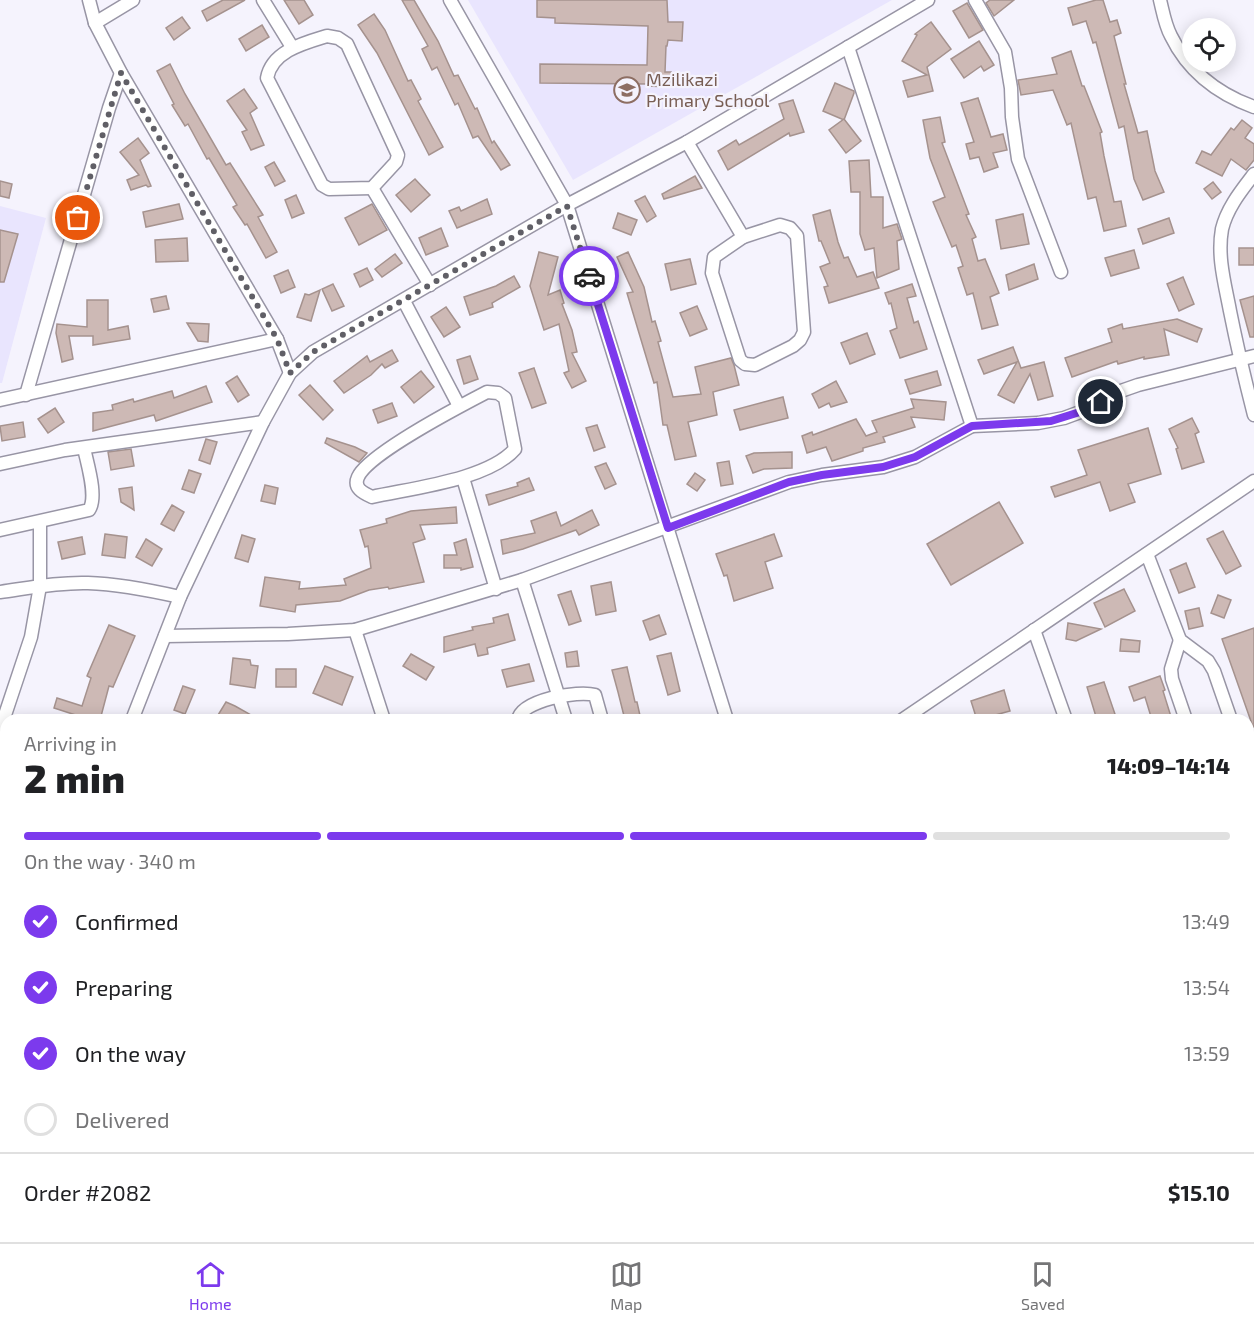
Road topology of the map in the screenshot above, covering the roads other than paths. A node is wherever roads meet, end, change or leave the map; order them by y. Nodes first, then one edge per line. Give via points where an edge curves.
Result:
1 (89, 0) edge
2 (133, 0) edge
3 (263, 0) edge
4 (450, 0) edge
5 (928, 0) edge
6 (975, 0) edge
7 (1160, 0) edge
8 (95, 23) junction
9 (292, 47) junction
10 (848, 47) junction
11 (121, 73) junction
12 (1254, 107) edge
13 (687, 142) junction
14 (1254, 174) edge
15 (372, 188) junction
16 (567, 206) junction
17 (744, 237) junction
18 (1061, 272) dead end
19 (430, 285) junction
20 (404, 301) junction
21 (277, 339) junction
22 (1254, 356) edge
23 (1240, 360) junction
24 (290, 373) junction
25 (26, 395) junction
26 (0, 400) edge
27 (459, 406) junction
28 (1254, 415) edge
29 (263, 422) junction
30 (972, 426) junction
31 (84, 447) junction
32 (0, 464) edge
33 (463, 478) junction
34 (1254, 480) edge
35 (40, 522) junction
36 (668, 528) junction
37 (0, 530) edge
38 (1147, 554) junction
39 (522, 580) junction
40 (40, 586) junction
41 (496, 588) junction
42 (0, 592) edge
43 (180, 597) junction
44 (355, 630) junction
45 (1034, 630) junction
46 (165, 636) junction
47 (1180, 640) junction
48 (558, 696) junction
49 (5, 714) edge
50 (134, 714) edge
51 (382, 714) edge
52 (519, 714) edge
53 (564, 714) edge
54 (600, 714) edge
55 (725, 714) edge
56 (911, 714) edge
57 (1064, 714) edge
58 (1184, 714) edge
59 (1229, 714) edge

1 - 8 street
2 - 8 street
3 - 9 street
4 - 16 street
5 - 10 street
6 - 18 street via 1005,52 1018,159
7 - 12 street via 1170,34 1190,66 1230,98
8 - 11 street
9 - 15 street via 269,67 267,78 322,185 329,189
9 - 15 street via 327,36 347,45 398,155
10 - 13 street
10 - 30 street
11 - 21 street
11 - 25 street
13 - 16 street
13 - 17 street
14 - 23 street via 1230,208 1220,246
15 - 19 street
16 - 19 street
16 - 36 street
17 - 17 street via 714,257 712,273 740,360 755,365 793,346 804,332 797,236 780,225
19 - 20 street
20 - 24 street via 313,352
20 - 27 street
21 - 24 street
21 - 25 street
22 - 23 street
23 - 28 street
23 - 30 street via 1138,385 1058,420
24 - 29 street
25 - 26 street
27 - 33 street via 488,392 505,398 515,449 508,457
27 - 33 street via 371,460 357,478 357,485 362,493 372,497
29 - 31 street
29 - 43 street
30 - 36 street via 915,457 883,467 789,482
31 - 32 street
31 - 35 street via 92,506 83,512
33 - 41 street
34 - 38 street
35 - 37 street
35 - 40 street
36 - 39 street
36 - 55 street
38 - 45 street
38 - 47 street
39 - 41 street
39 - 48 street
40 - 42 street
40 - 43 street via 87,583
40 - 49 street via 31,637
41 - 44 street
43 - 46 street
44 - 46 street
44 - 51 street
45 - 56 street
45 - 57 street
46 - 50 street
47 - 58 street via 1171,669
47 - 59 street via 1208,661
48 - 52 street
48 - 53 street
48 - 54 street via 595,695

